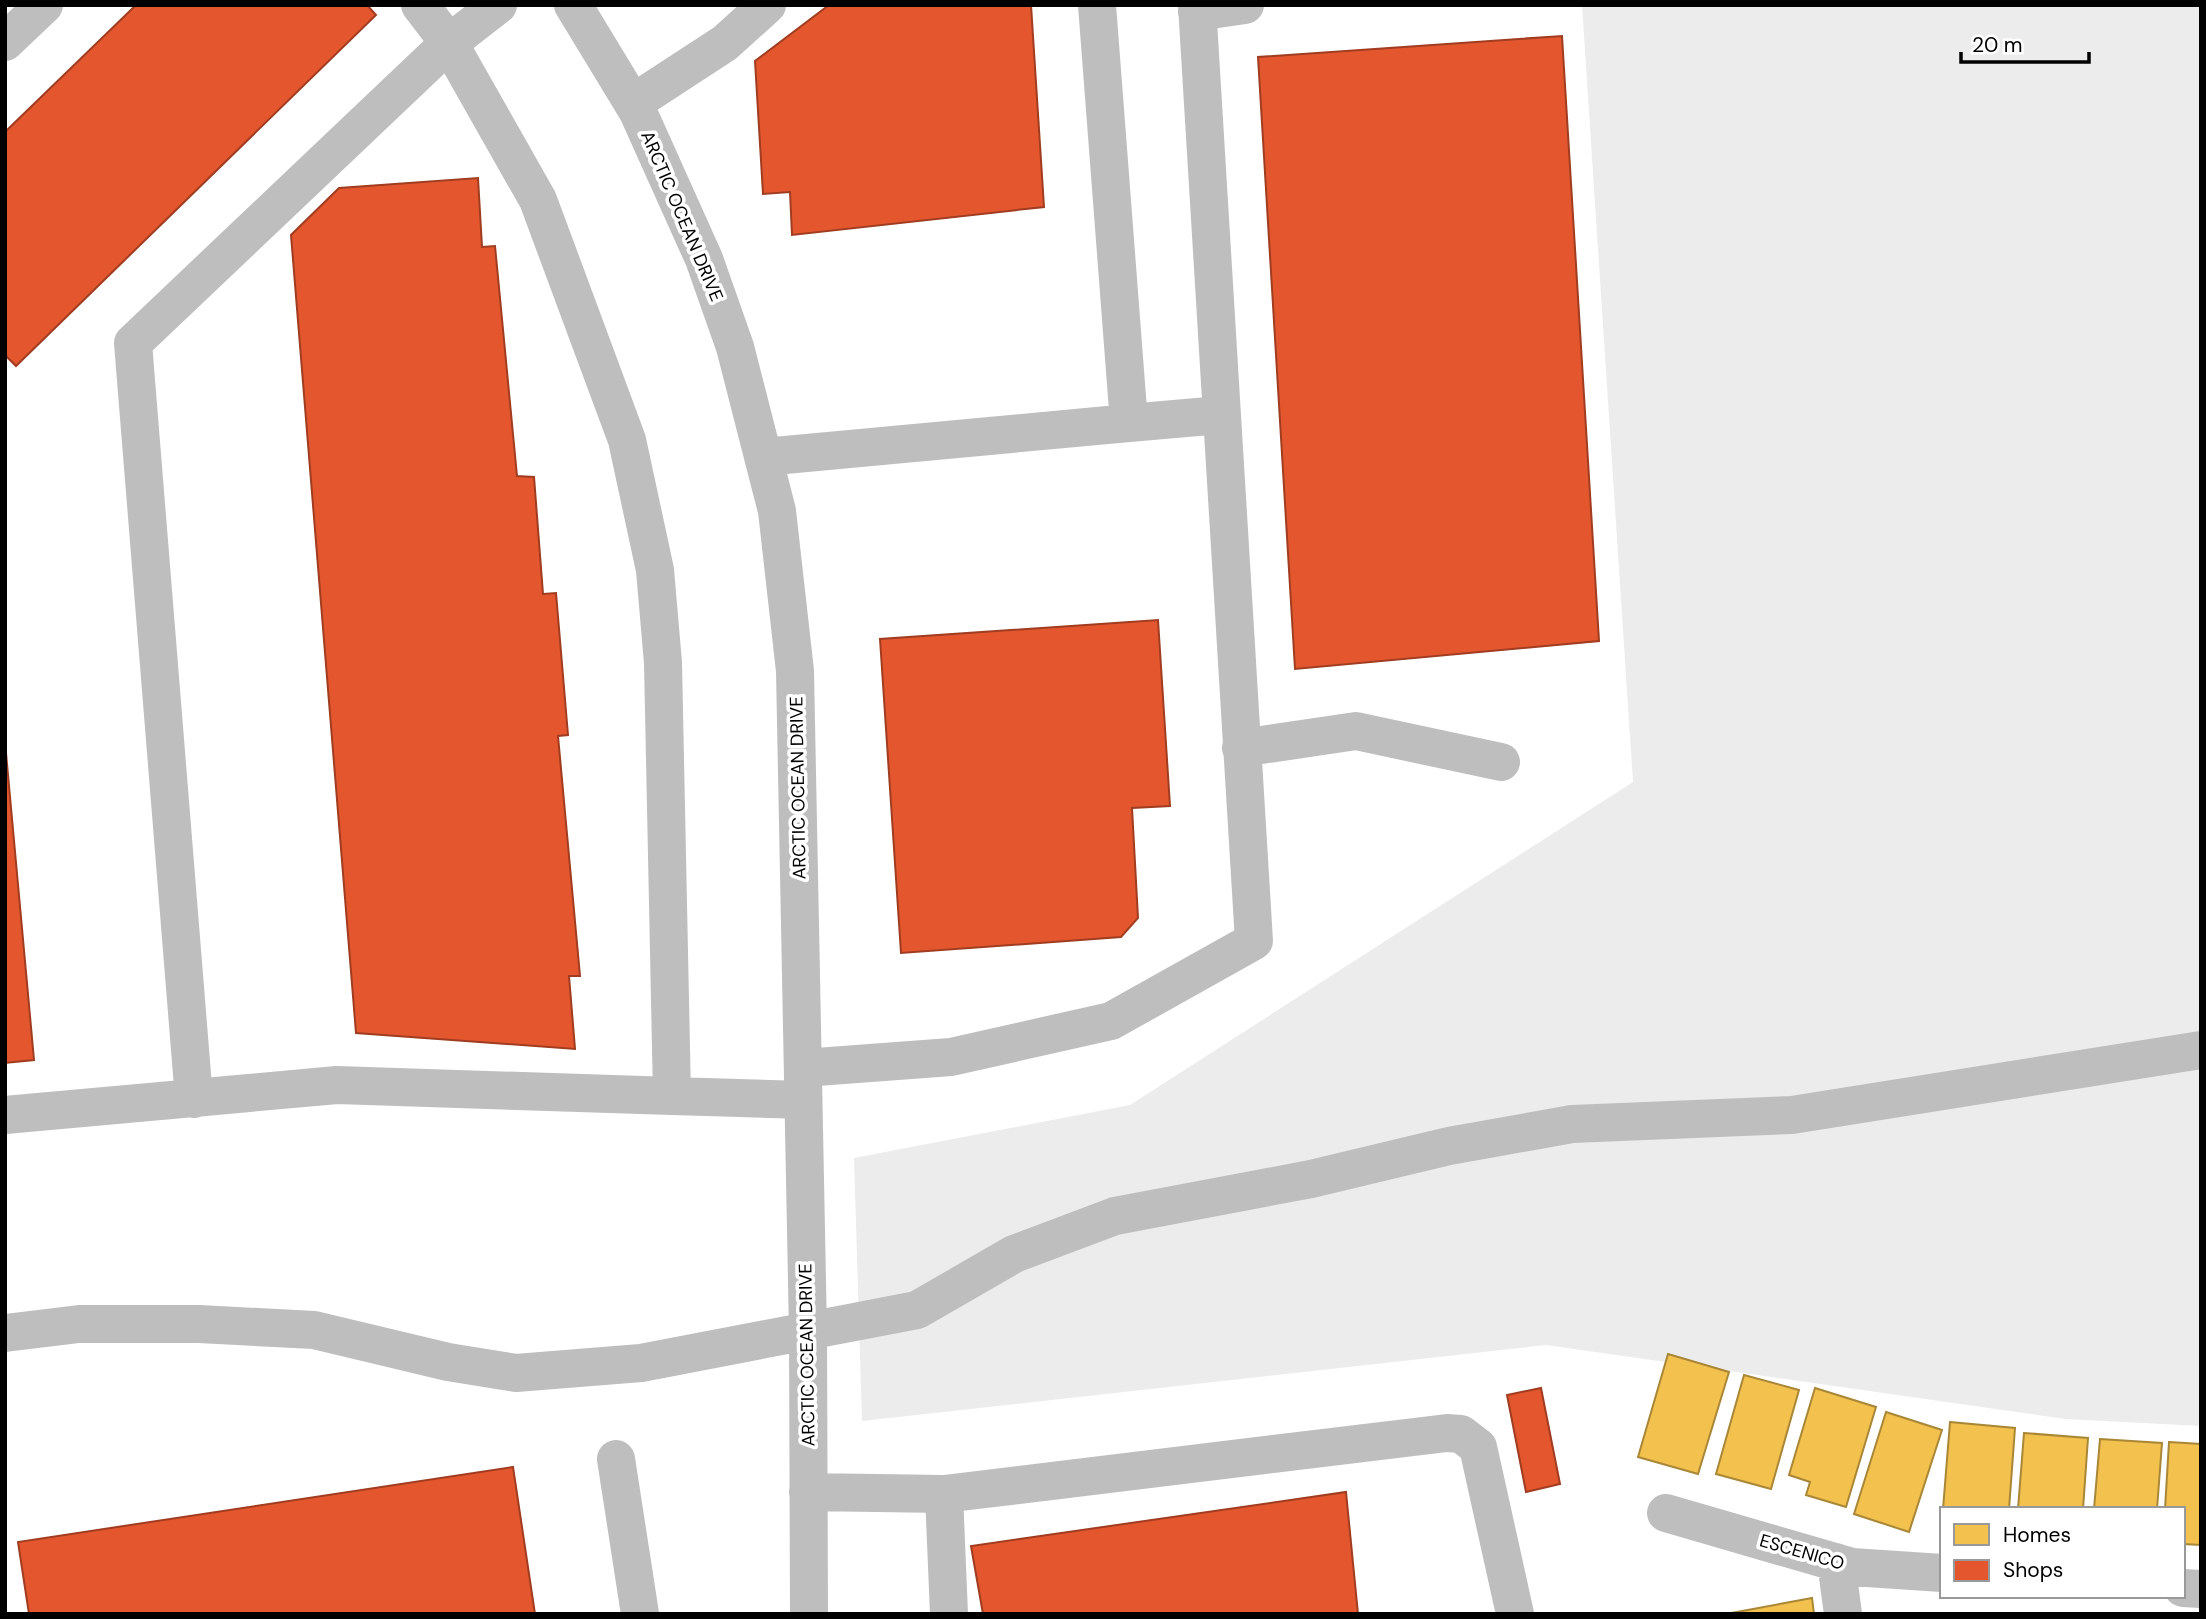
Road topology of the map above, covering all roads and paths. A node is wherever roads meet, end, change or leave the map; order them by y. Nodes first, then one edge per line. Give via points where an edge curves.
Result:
1 (44, 5) edge
2 (420, 5) edge
3 (498, 5) edge
4 (573, 5) edge
5 (766, 5) edge
6 (1097, 5) edge
7 (1245, 5) edge
8 (1197, 8) edge
9 (5, 42) edge
10 (449, 43) junction
11 (632, 103) junction
12 (1220, 415) junction
13 (1129, 423) junction
14 (763, 457) junction
15 (1241, 748) junction
16 (1501, 762) dead end
17 (2201, 1050) edge
18 (803, 1084) junction
19 (672, 1096) junction
20 (194, 1099) junction
21 (5, 1115) edge
22 (807, 1332) junction
23 (5, 1333) edge
24 (615, 1459) dead end
25 (808, 1492) junction
26 (944, 1494) junction
27 (1666, 1513) dead end
28 (1836, 1562) junction
29 (1940, 1573) edge
30 (640, 1614) edge
31 (809, 1614) edge
32 (949, 1614) edge
33 (1515, 1614) edge
34 (1843, 1614) edge

1 - 9 street
2 - 10 street
3 - 10 street
4 - 11 street, ARCTIC OCEAN DRIVE
5 - 11 street via 725,43
6 - 13 street
7 - 8 street
8 - 12 street
10 - 19 street via 538,200 627,440 655,570 663,663
10 - 20 street via 133,343
11 - 14 street, ARCTIC OCEAN DRIVE via 704,259 735,347
12 - 13 street
12 - 15 street
13 - 14 street
14 - 18 street, ARCTIC OCEAN DRIVE via 777,511 796,671
15 - 16 street via 1356,731
15 - 18 street via 1254,941 1111,1021
17 - 22 street via 1792,1115 1572,1124 1449,1146 1311,1179 1115,1216 1014,1254 917,1310
18 - 19 street
18 - 22 street, ARCTIC OCEAN DRIVE
19 - 20 street via 337,1085
20 - 21 street
22 - 23 street via 640,1363 516,1373 314,1330 79,1324
22 - 25 street, ARCTIC OCEAN DRIVE
24 - 30 street
25 - 26 street
25 - 31 street, ARCTIC OCEAN DRIVE
26 - 32 street
26 - 33 street via 1461,1434 1478,1447
27 - 28 street, ESCENICO
28 - 29 street, ESCENICO
28 - 34 street

